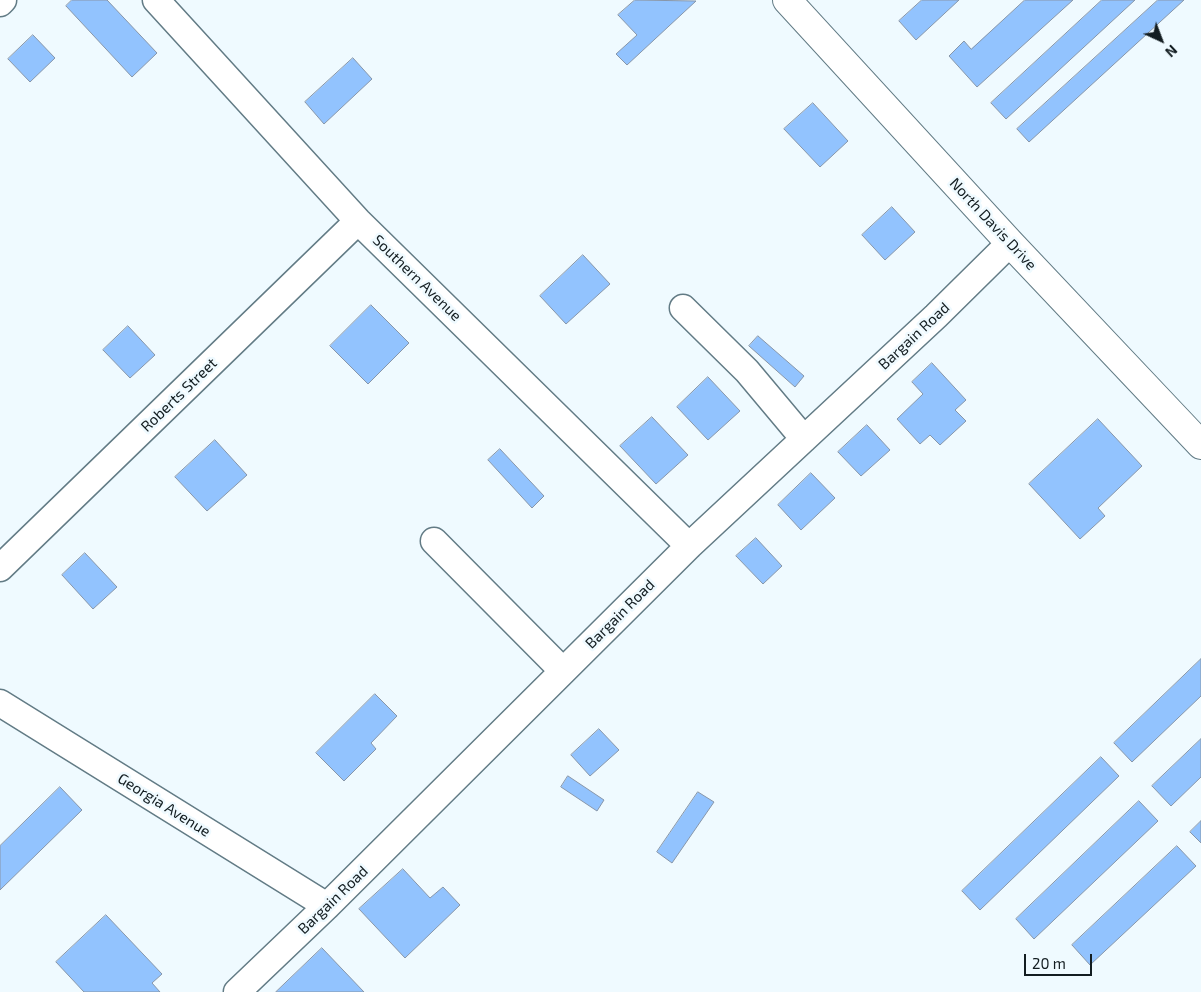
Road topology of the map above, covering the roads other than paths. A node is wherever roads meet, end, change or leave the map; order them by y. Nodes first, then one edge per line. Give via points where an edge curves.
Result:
1 (156, 0) edge
2 (787, 0) edge
3 (358, 221) junction
4 (1010, 243) junction
5 (683, 308) dead end
6 (804, 439) junction
7 (1201, 445) edge
8 (434, 541) dead end
9 (689, 546) junction
10 (0, 568) edge
11 (564, 671) junction
12 (0, 703) edge
13 (327, 906) junction
14 (237, 992) edge

1 - 3 street, Southern Avenue
2 - 4 main road, North Davis Drive
3 - 9 street, Southern Avenue
3 - 10 street, Roberts Street
4 - 6 street, Bargain Road
4 - 7 main road, North Davis Drive
5 - 6 street via 747,371
6 - 9 street, Bargain Road
8 - 11 street
9 - 11 street, Bargain Road
11 - 13 street, Bargain Road
12 - 13 street, Georgia Avenue
13 - 14 street, Bargain Road

